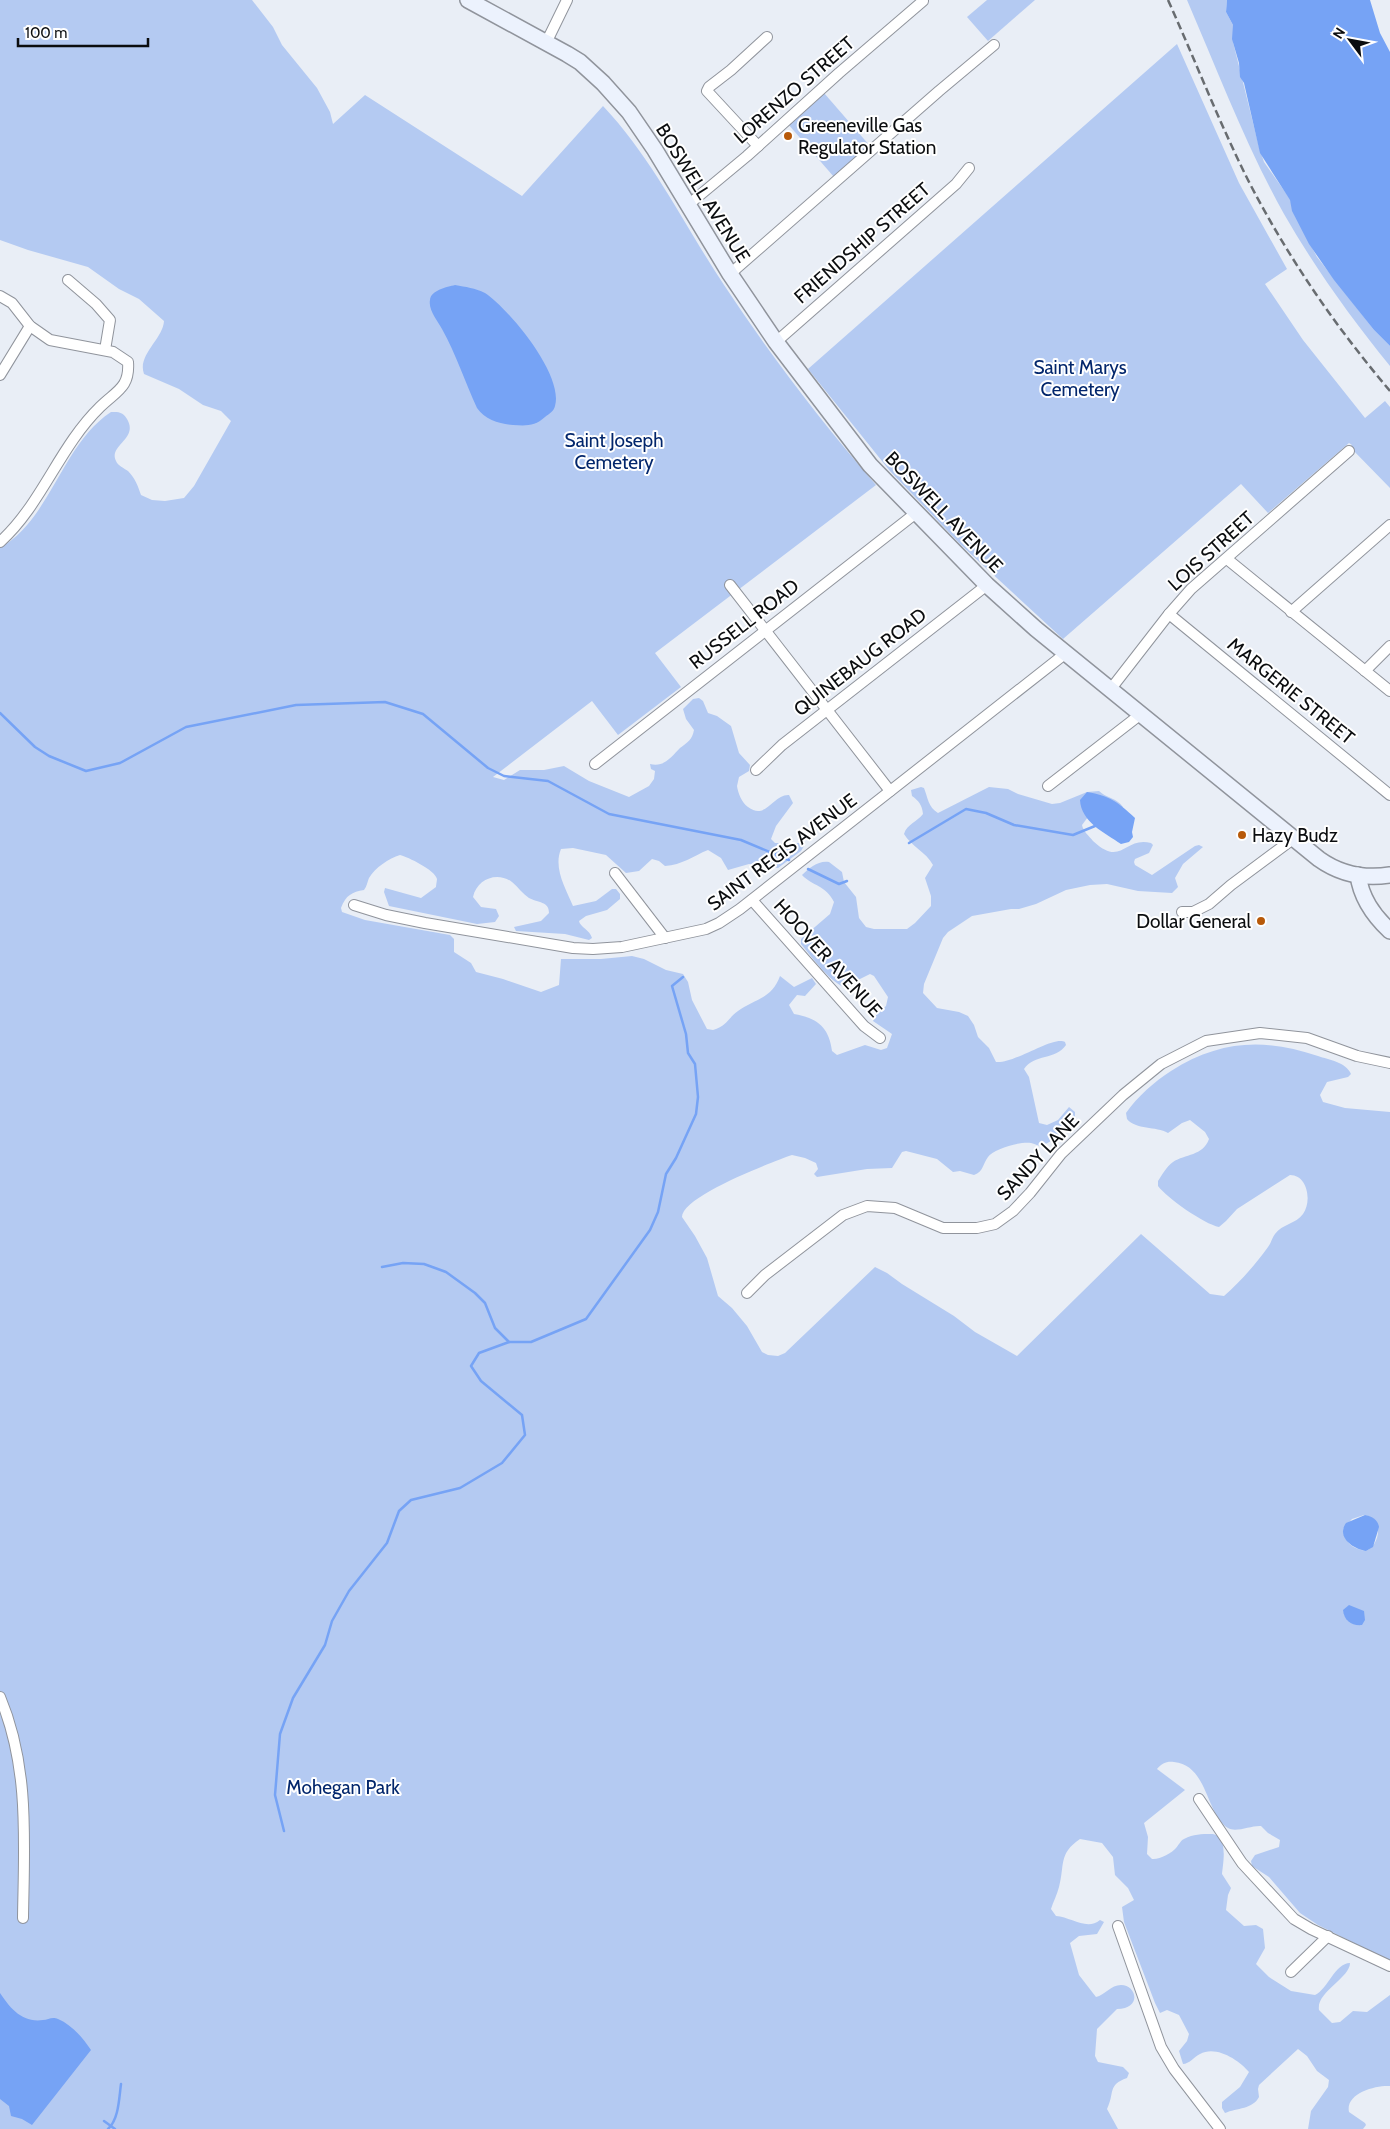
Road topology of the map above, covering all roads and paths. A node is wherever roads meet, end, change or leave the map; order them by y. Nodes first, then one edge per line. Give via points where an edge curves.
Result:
1 (468, 0) edge
2 (567, 0) edge
3 (923, 1) edge
4 (767, 37) dead end
5 (546, 43) junction
6 (994, 45) dead end
7 (758, 146) junction
8 (969, 168) dead end
9 (688, 205) junction
10 (730, 274) junction
11 (68, 280) dead end
12 (0, 296) edge
13 (30, 326) junction
14 (776, 342) junction
15 (105, 350) junction
16 (0, 374) edge
17 (1349, 451) dead end
18 (916, 513) junction
19 (1390, 525) edge
20 (0, 542) edge
21 (1227, 558) junction
22 (730, 585) dead end
23 (987, 586) junction
24 (1291, 612) junction
25 (1169, 614) junction
26 (766, 630) junction
27 (1390, 646) edge
28 (1066, 653) junction
29 (1365, 671) junction
30 (1110, 690) junction
31 (1390, 691) edge
32 (827, 710) junction
33 (1141, 714) junction
34 (595, 764) dead end
35 (756, 770) dead end
36 (1048, 786) dead end
37 (890, 791) junction
38 (1390, 795) edge
39 (1293, 839) junction
40 (615, 873) dead end
41 (1358, 875) junction
42 (1390, 875) edge
43 (752, 900) junction
44 (354, 905) dead end
45 (1182, 912) dead end
46 (1390, 931) edge
47 (665, 938) junction
48 (880, 1038) dead end
49 (1390, 1064) edge
50 (747, 1292) dead end
51 (0, 1697) edge
52 (1199, 1799) dead end
53 (23, 1918) dead end
54 (1118, 1926) dead end
55 (1328, 1936) junction
56 (1390, 1966) edge
57 (1291, 1972) dead end
58 (1220, 2129) edge

1 - 5 main road, BOSWELL AVENUE
2 - 5 street
3 - 7 street, LORENZO STREET
4 - 7 street via 707,91
5 - 9 main road, BOSWELL AVENUE via 580,62 603,83 650,142
6 - 10 street
7 - 9 street, LORENZO STREET
8 - 14 street, FRIENDSHIP STREET
9 - 10 main road, BOSWELL AVENUE
10 - 14 main road, BOSWELL AVENUE
11 - 15 street via 110,320
12 - 13 street via 12,303
13 - 15 street via 50,340
13 - 16 street
14 - 18 main road, BOSWELL AVENUE via 870,465
15 - 20 street via 128,362 129,376 121,389 85,423 16,527
17 - 21 street, LOIS STREET
18 - 23 main road, BOSWELL AVENUE
18 - 26 street, RUSSELL ROAD
19 - 24 street
21 - 24 street
21 - 25 street, LOIS STREET via 1191,589
22 - 26 street
23 - 28 main road, BOSWELL AVENUE
23 - 32 street, QUINEBAUG ROAD
24 - 29 street
25 - 30 street, LOIS STREET
25 - 38 street, MARGERIE STREET
26 - 32 street
26 - 34 street, RUSSELL ROAD
27 - 29 street
28 - 30 main road, BOSWELL AVENUE
28 - 37 street, SAINT REGIS AVENUE
29 - 31 street
30 - 33 main road, BOSWELL AVENUE
32 - 35 street, QUINEBAUG ROAD
32 - 37 street
33 - 36 street
33 - 39 main road, BOSWELL AVENUE
37 - 43 street, SAINT REGIS AVENUE
39 - 41 main road, BOSWELL AVENUE via 1332,868
39 - 45 street via 1208,904 1193,912
40 - 47 street
41 - 42 main road, BOSWELL AVENUE
41 - 46 main road via 1364,898
43 - 47 street, SAINT REGIS AVENUE via 712,927
43 - 48 street, HOOVER AVENUE via 864,1026
44 - 47 street, SAINT REGIS AVENUE via 425,923 573,948 607,949
49 - 50 street, SANDY LANE via 1306,1038 1260,1032 1206,1041 1161,1064 1123,1095 1060,1154 1030,1194 996,1224 977,1228 943,1228 895,1208 867,1206 843,1215
51 - 53 street via 13,1736 22,1786 25,1835
52 - 55 street via 1242,1863 1283,1908 1302,1924
54 - 58 street via 1161,2047 1183,2082
55 - 56 street
55 - 57 street

